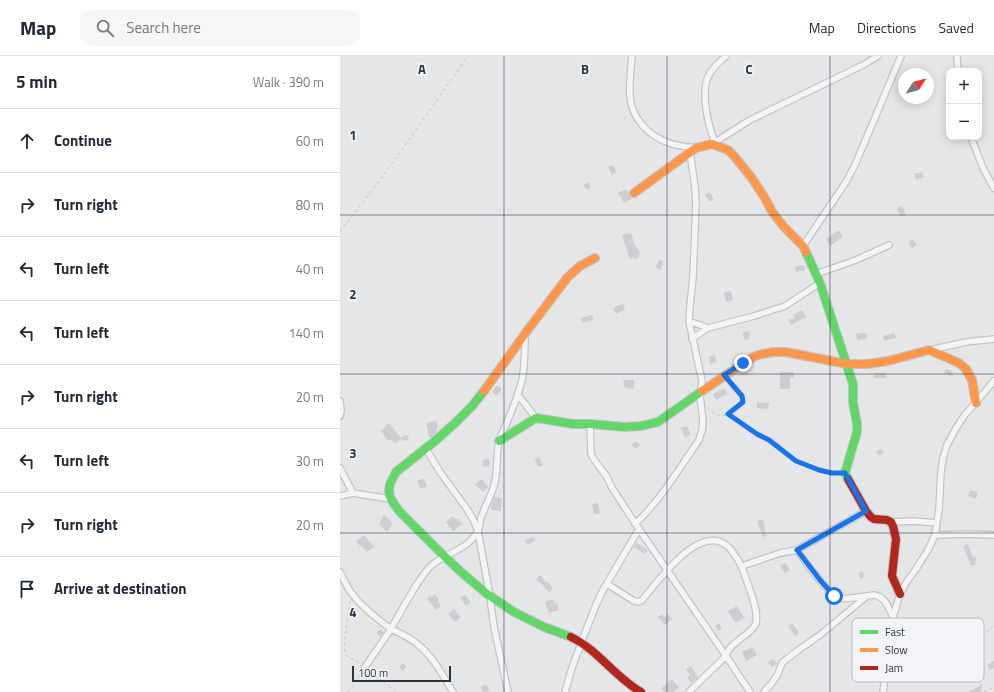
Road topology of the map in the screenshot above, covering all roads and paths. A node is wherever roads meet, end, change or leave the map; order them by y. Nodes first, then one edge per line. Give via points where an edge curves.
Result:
1 (468, 56) edge
2 (632, 56) edge
3 (726, 56) edge
4 (878, 56) edge
5 (900, 56) edge
6 (957, 56) edge
7 (958, 68) edge
8 (972, 140) edge
9 (713, 143) junction
10 (693, 150) junction
11 (994, 188) edge
12 (634, 193) dead end
13 (340, 231) edge
14 (889, 245) dead end
15 (804, 246) junction
16 (595, 258) dead end
17 (816, 274) junction
18 (820, 284) junction
19 (689, 321) junction
20 (708, 328) junction
21 (525, 334) junction
22 (692, 339) junction
23 (994, 339) edge
24 (929, 350) junction
25 (847, 364) junction
26 (724, 375) junction
27 (994, 381) edge
28 (700, 394) junction
29 (518, 395) junction
30 (340, 401) edge
31 (976, 403) junction
32 (728, 414) junction
33 (340, 416) edge
34 (536, 418) junction
35 (590, 424) junction
36 (499, 441) junction
37 (426, 449) junction
38 (340, 468) edge
39 (845, 473) junction
40 (353, 493) junction
41 (340, 496) edge
42 (390, 499) junction
43 (866, 511) junction
44 (891, 522) junction
45 (938, 523) junction
46 (635, 524) junction
47 (638, 529) junction
48 (478, 531) junction
49 (935, 535) junction
50 (994, 535) edge
51 (797, 550) junction
52 (444, 557) junction
53 (742, 566) junction
54 (667, 571) junction
55 (340, 572) edge
56 (607, 584) junction
57 (351, 593) junction
58 (900, 594) junction
59 (868, 596) junction
60 (490, 597) junction
61 (893, 617) joint
62 (994, 626) edge
63 (391, 629) junction
64 (984, 634) edge
65 (581, 643) junction
66 (726, 656) junction
67 (366, 667) junction
68 (884, 682) edge
69 (994, 687) edge
70 (693, 691) edge
71 (348, 692) edge
72 (396, 692) edge
73 (453, 692) edge
74 (508, 692) edge
75 (565, 692) edge
76 (641, 692) edge
77 (750, 692) edge
78 (764, 692) edge
79 (883, 692) edge
80 (984, 692) edge

1 - 13 path via 408,142
2 - 10 street via 630,97 636,116 659,138
3 - 9 street via 708,76 705,89
4 - 9 street via 750,120
5 - 15 street via 856,165
6 - 7 street
8 - 11 street
9 - 10 street
9 - 15 street via 734,156 751,176 776,218
10 - 12 street
10 - 19 street via 696,204
14 - 17 street
15 - 17 street
16 - 21 street via 588,260 566,278
17 - 18 street
18 - 20 street via 779,308
18 - 25 street
19 - 20 street
19 - 22 street
20 - 22 street
21 - 29 street via 522,379
21 - 37 street via 488,387 449,430
22 - 28 street via 701,373
23 - 24 street
24 - 25 street via 888,361
24 - 31 street via 959,363 966,369 972,380
25 - 26 street via 786,352 773,352 754,357
25 - 39 street via 853,384 857,432
26 - 28 street
26 - 32 path via 742,396 743,402
27 - 31 street
28 - 32 path via 715,414
28 - 35 street via 664,419 646,426
28 - 46 street via 703,421 699,440 658,499
29 - 34 street
29 - 36 street
30 - 33 street
31 - 45 street via 964,416 947,445 941,472
32 - 39 path via 796,461 819,470
34 - 35 street
34 - 36 street
35 - 46 street via 593,458
36 - 48 street via 495,480
37 - 42 street via 396,472 388,489
37 - 48 street via 467,509
38 - 40 street
39 - 43 street
40 - 41 street
40 - 42 street
42 - 52 street
43 - 44 street via 874,519
43 - 51 street
44 - 45 street
44 - 58 street via 896,539 892,576
45 - 49 street
46 - 47 street
47 - 54 street
47 - 56 street
48 - 52 street via 463,547
48 - 60 street
49 - 50 street
49 - 58 street
51 - 53 street
51 - 59 street via 834,596 840,599
52 - 60 street
52 - 63 street via 426,572
53 - 54 street via 726,544 708,540 687,551
53 - 66 street via 756,622 755,626 731,646
54 - 56 street via 639,602
54 - 66 street
55 - 57 street
56 - 65 street
57 - 63 street via 380,622
57 - 67 path via 345,654
58 - 61 street
59 - 61 street via 882,597
59 - 78 street via 782,663 778,674
60 - 65 street via 528,619
60 - 74 street
62 - 64 path
63 - 67 street
63 - 73 street via 425,650
65 - 75 street
65 - 76 street via 600,656 623,680
66 - 70 street
66 - 77 street
67 - 71 path
67 - 72 path
68 - 79 street
69 - 80 path

